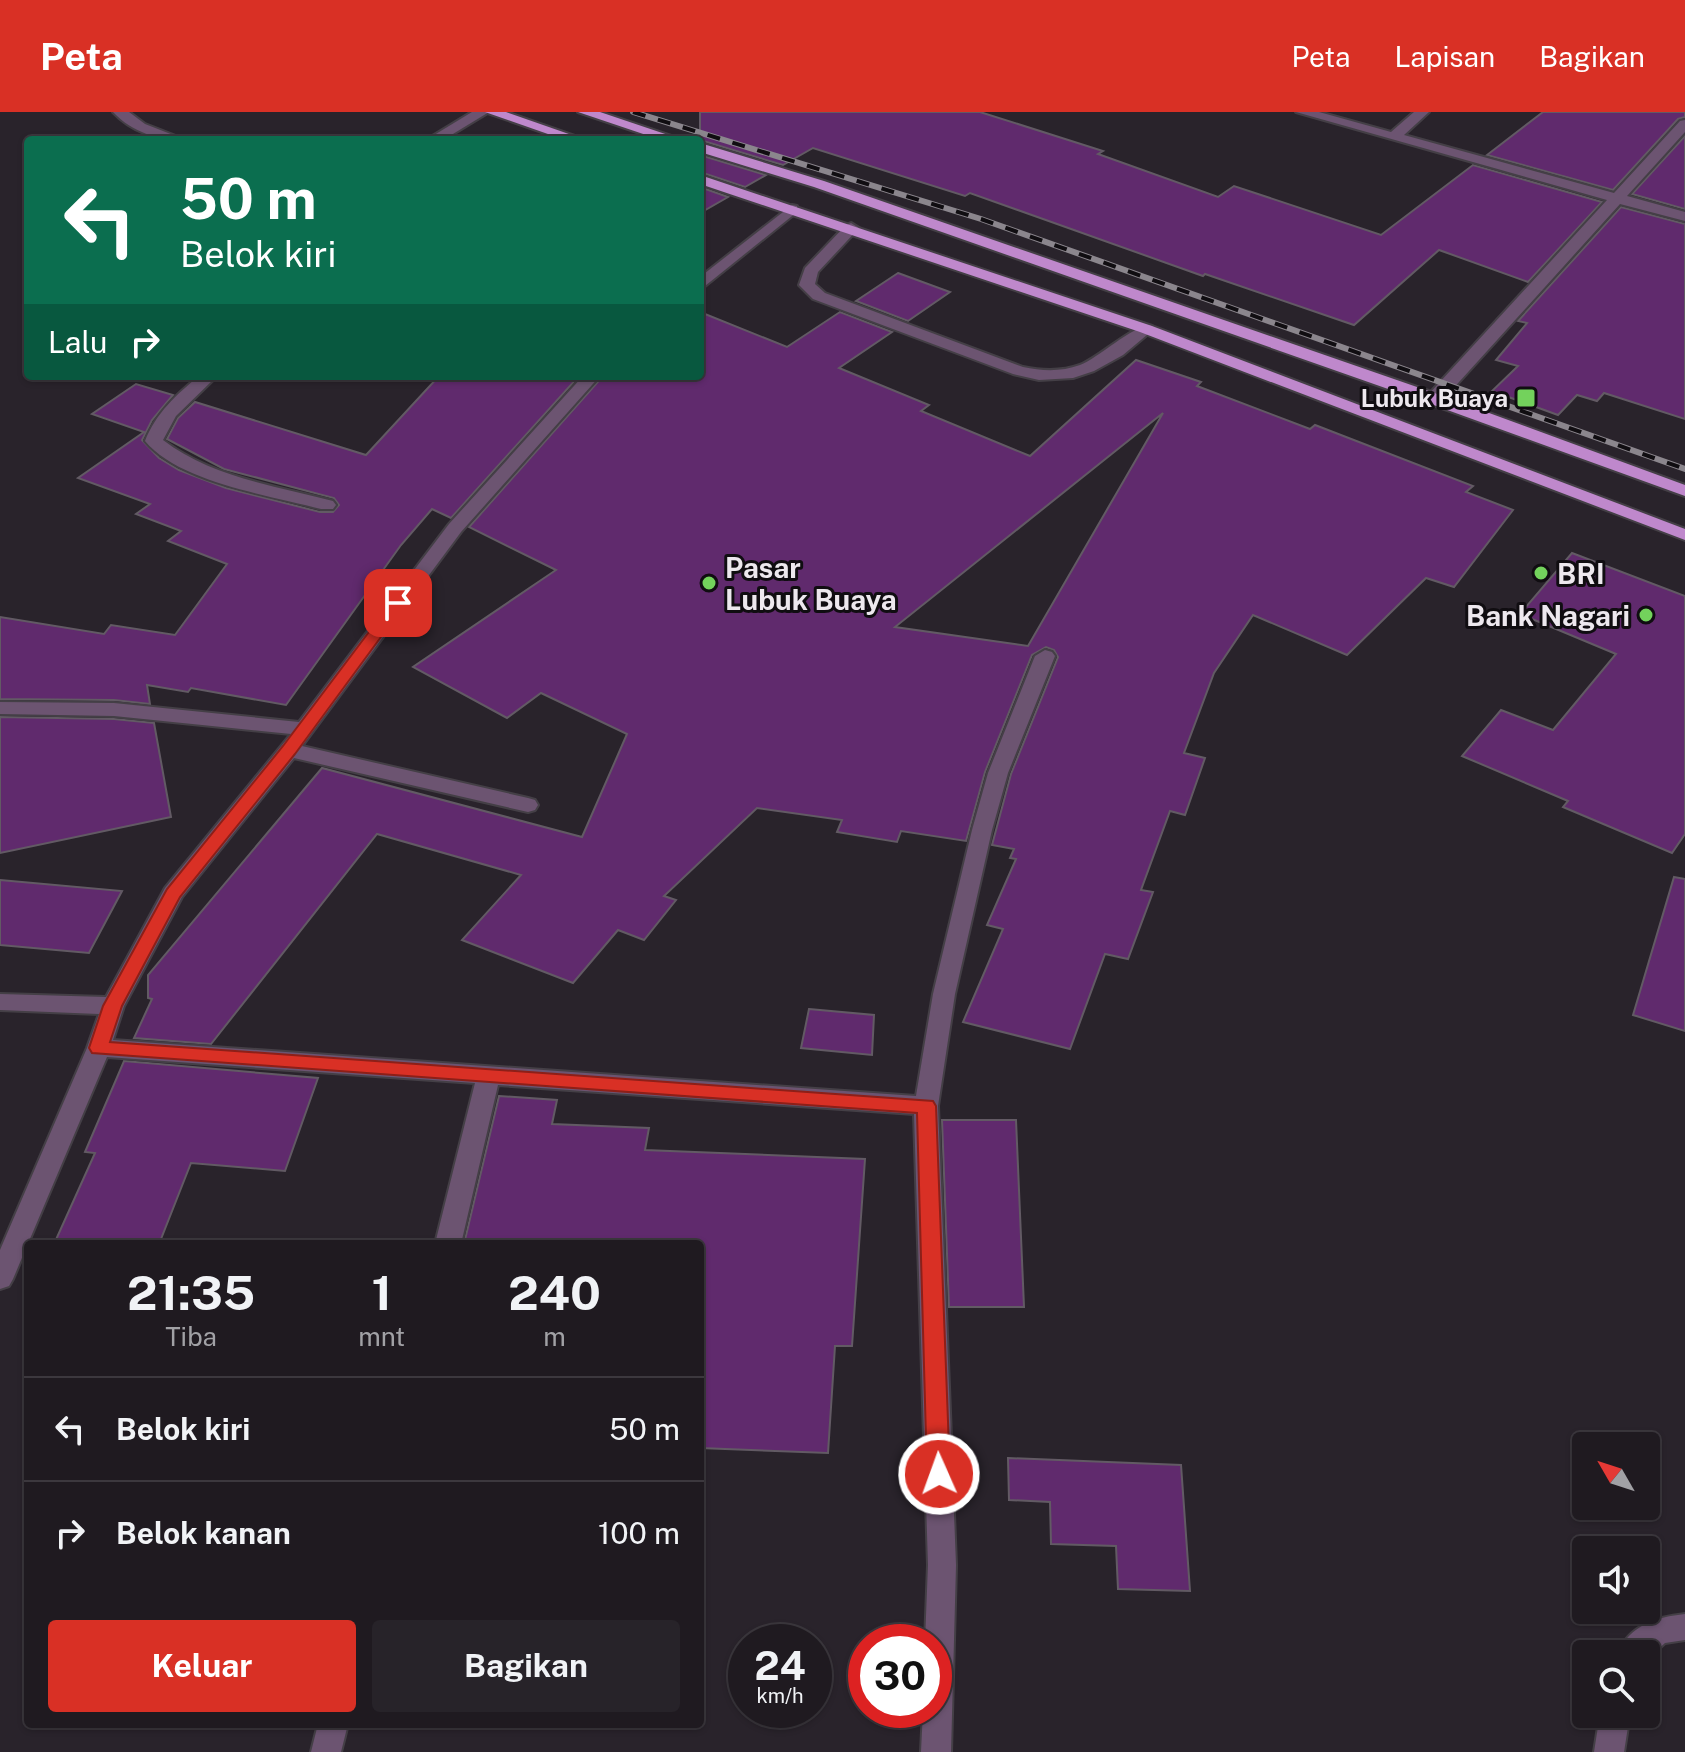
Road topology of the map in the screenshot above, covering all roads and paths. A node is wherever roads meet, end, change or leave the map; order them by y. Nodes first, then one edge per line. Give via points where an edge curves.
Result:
1 (120, 112) edge
2 (482, 112) edge
3 (492, 112) edge
4 (585, 112) edge
5 (1303, 112) edge
6 (1422, 112) edge
7 (1685, 124) edge
8 (167, 136) edge
9 (440, 136) edge
10 (567, 136) edge
11 (663, 136) edge
12 (1395, 136) junction
13 (704, 148) edge
14 (704, 180) edge
15 (1620, 198) junction
16 (792, 209) junction
17 (1685, 217) edge
18 (851, 228) junction
19 (704, 282) edge
20 (1146, 329) junction
21 (204, 380) edge
22 (588, 380) edge
23 (1434, 399) junction
24 (1685, 491) edge
25 (327, 505) dead end
26 (1685, 535) edge
27 (1045, 656) dead end
28 (0, 708) edge
29 (303, 729) junction
30 (289, 750) junction
31 (528, 805) dead end
32 (0, 1002) edge
33 (113, 1006) junction
34 (99, 1048) junction
35 (488, 1076) junction
36 (926, 1106) junction
37 (449, 1240) edge
38 (0, 1279) edge
39 (1685, 1627) edge
40 (1647, 1640) edge
41 (332, 1728) edge
42 (1613, 1728) edge
43 (326, 1752) edge
44 (936, 1752) edge
45 (1609, 1752) edge

1 - 8 street via 140,127
2 - 9 street
3 - 10 highway
4 - 11 highway
5 - 12 street
6 - 12 street
7 - 15 street
12 - 15 street
13 - 23 highway
14 - 16 highway
15 - 17 street
15 - 23 street
16 - 18 highway
16 - 19 street
18 - 20 highway
18 - 20 street via 810,271 807,285 819,296 1019,371 1081,371 1108,361
20 - 26 highway
21 - 25 street via 173,407 154,441 187,465
22 - 29 street via 455,528
23 - 24 highway
27 - 36 street via 998,773 982,830 944,994
28 - 29 street via 155,711
29 - 30 street
30 - 31 street
30 - 33 street via 173,893
32 - 33 street
33 - 34 street
34 - 35 street
34 - 38 street
35 - 36 street
35 - 37 street
36 - 44 street via 942,1565
39 - 40 street via 1658,1630
41 - 43 street
42 - 45 street

